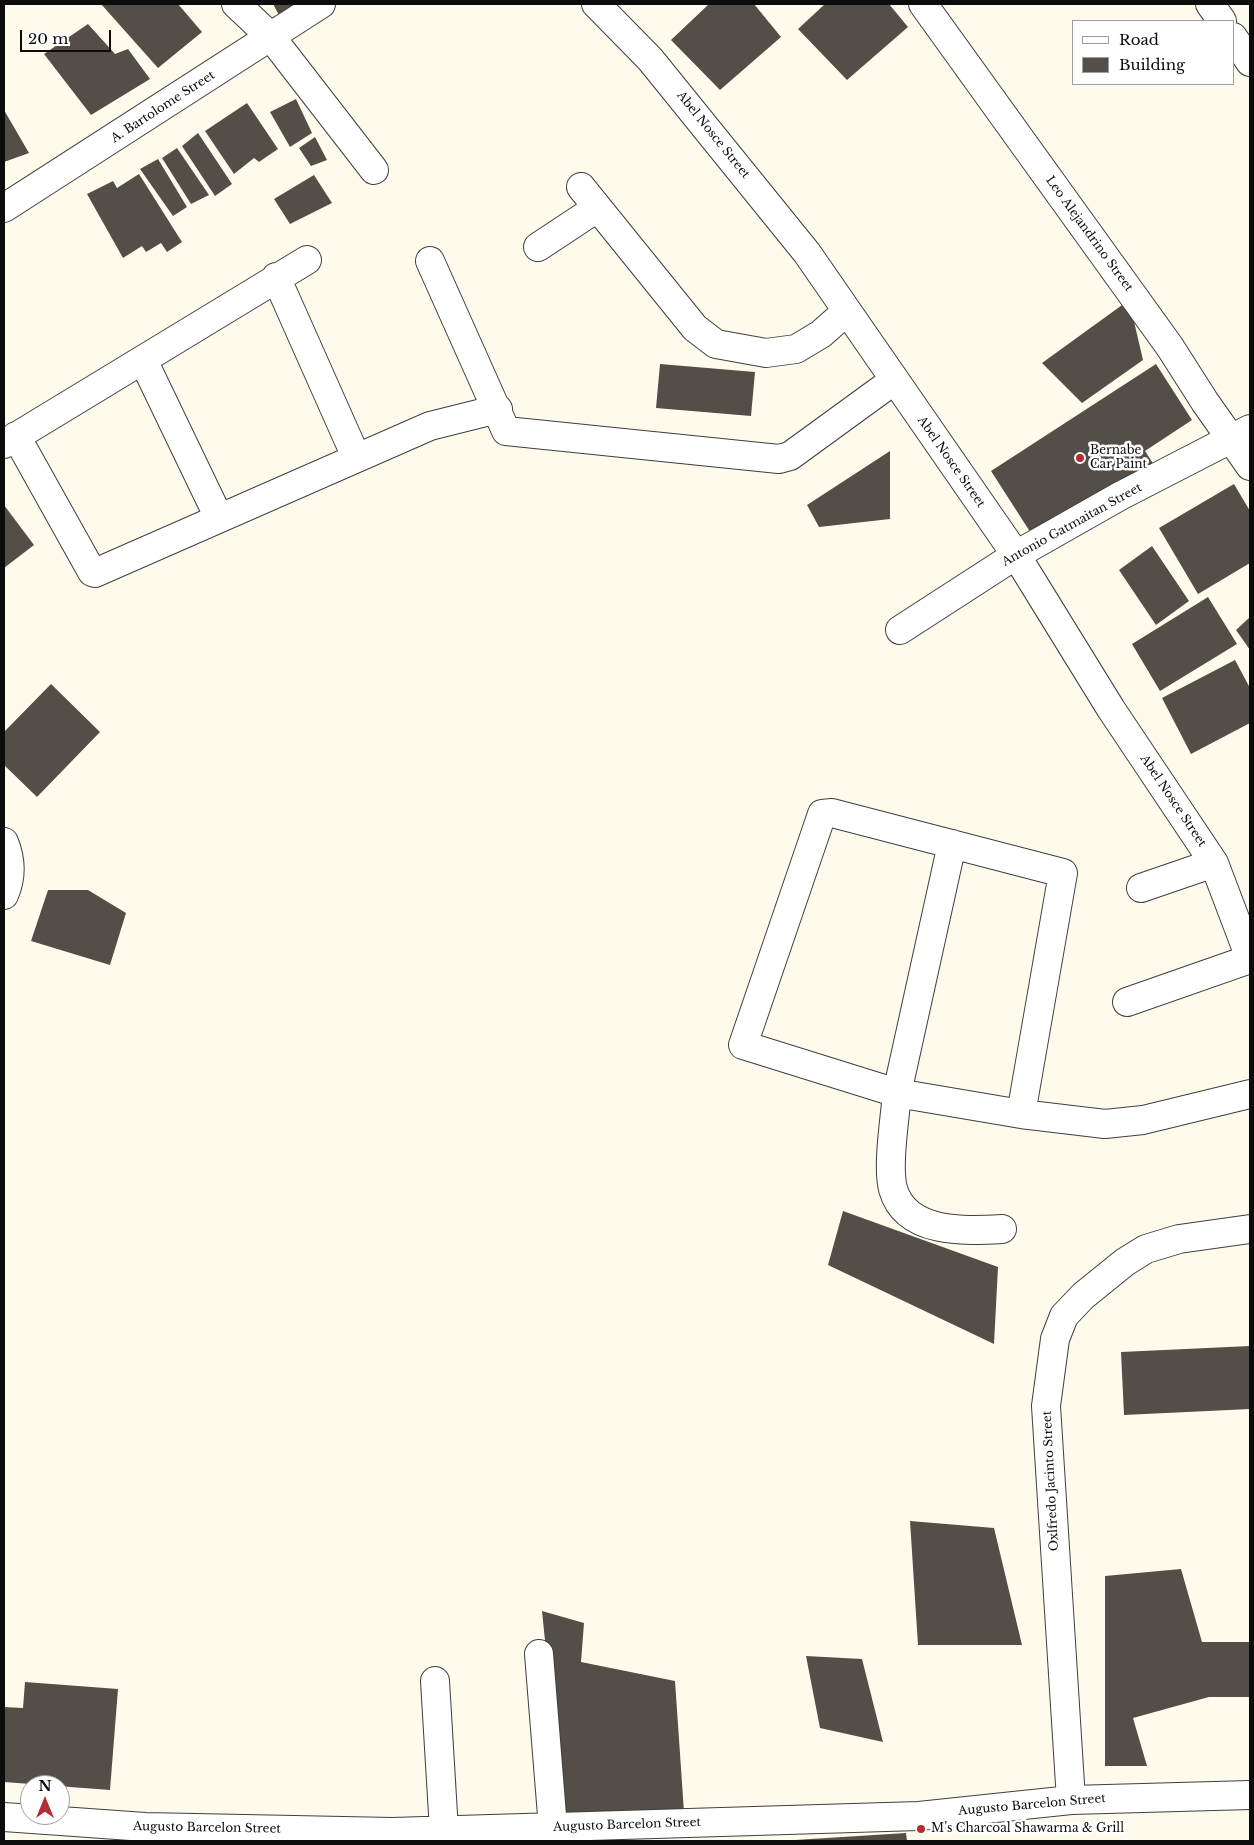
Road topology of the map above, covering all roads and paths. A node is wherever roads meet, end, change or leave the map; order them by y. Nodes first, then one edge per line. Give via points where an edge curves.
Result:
1 (236, 4) edge
2 (321, 4) edge
3 (596, 4) edge
4 (924, 4) edge
5 (1210, 4) edge
6 (1221, 20) edge
7 (271, 37) junction
8 (1234, 38) edge
9 (1250, 62) edge
10 (374, 170) dead end
11 (4, 208) edge
12 (538, 247) dead end
13 (307, 260) dead end
14 (430, 260) dead end
15 (276, 277) junction
16 (847, 311) junction
17 (143, 360) junction
18 (894, 381) junction
19 (498, 409) junction
20 (1241, 434) edge
21 (10, 440) edge
22 (356, 458) junction
23 (1250, 466) edge
24 (220, 518) junction
25 (1016, 555) junction
26 (900, 630) dead end
27 (4, 842) edge
28 (952, 844) junction
29 (1214, 864) junction
30 (1141, 888) dead end
31 (4, 894) edge
32 (1250, 958) edge
33 (1127, 1002) dead end
34 (897, 1093) junction
35 (1250, 1094) edge
36 (1021, 1114) junction
37 (1002, 1229) dead end
38 (1250, 1229) edge
39 (538, 1654) dead end
40 (436, 1681) dead end
41 (1250, 1795) edge
42 (1071, 1800) junction
43 (4, 1817) edge
44 (553, 1828) junction
45 (444, 1831) junction
46 (392, 1837) edge

1 - 7 street
2 - 7 street, A. Bartolome Street
3 - 16 street, Abel Nosce Street via 650,58 807,253
4 - 20 street, Leo Alejandrino Street via 1170,347
5 - 6 street
7 - 10 street
7 - 11 street, A. Bartolome Street
8 - 9 street
12 - 16 street via 589,197 695,328 716,344 766,353 796,349 821,334
13 - 15 street
14 - 19 street
15 - 17 street
15 - 22 street
16 - 18 street, Abel Nosce Street
17 - 21 street
17 - 24 street
18 - 19 street via 790,456 779,459 506,431
18 - 25 street, Abel Nosce Street
19 - 22 street via 430,426
20 - 23 street, Leo Alejandrino Street
20 - 25 street, Antonio Gatmaitan Street via 1120,496
21 - 24 street via 92,572
22 - 24 street
25 - 26 street, Antonio Gatmaitan Street
25 - 29 street, Abel Nosce Street
27 - 31 street via 10,858
28 - 34 street
28 - 34 street via 832,813 822,814 743,1045
28 - 36 street via 1063,872
29 - 30 street
29 - 32 street, Abel Nosce Street
32 - 33 street
34 - 36 street
34 - 37 street via 892,1188 900,1205 911,1217 931,1226 975,1231
35 - 36 street via 1143,1120 1105,1124
38 - 42 street, Oxlfredo Jacinto Street via 1179,1239 1146,1249 1083,1296 1064,1316 1054,1339 1046,1406
39 - 44 street
40 - 45 street
41 - 42 street, Augusto Barcelon Street
42 - 44 street, Augusto Barcelon Street via 919,1816
43 - 46 street, Augusto Barcelon Street via 145,1827
44 - 45 street, Augusto Barcelon Street
45 - 46 street, Augusto Barcelon Street

